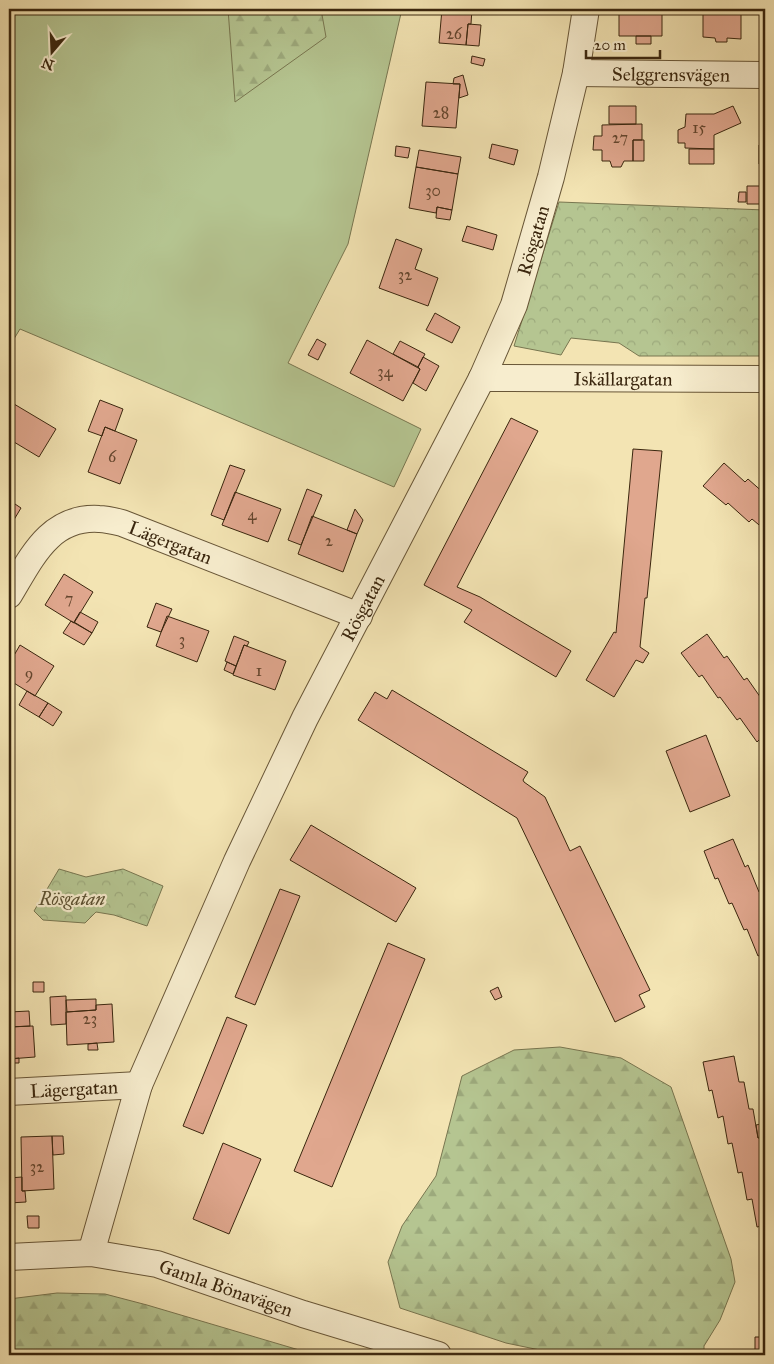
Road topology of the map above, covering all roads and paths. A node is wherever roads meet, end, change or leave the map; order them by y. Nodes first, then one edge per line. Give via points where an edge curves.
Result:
1 (586, 9) edge
2 (576, 73) junction
3 (765, 75) edge
4 (482, 378) junction
5 (765, 379) edge
6 (9, 595) edge
7 (359, 616) junction
8 (139, 1086) junction
9 (9, 1092) edge
10 (91, 1253) junction
11 (9, 1257) edge
12 (438, 1355) edge

1 - 2 street, Rösgatan
2 - 3 street, Selggrensvägen
2 - 4 street, Rösgatan via 551,177 514,306
4 - 5 street, Iskällargatan
4 - 7 street, Rösgatan
6 - 7 street, Lägergatan via 48,536 79,520 99,519 122,523
7 - 8 street, Rösgatan via 273,782
8 - 9 street, Lägergatan
8 - 10 street, Rösgatan
10 - 11 street, Gamla Bönavägen
10 - 12 street, Gamla Bönavägen via 157,1264

